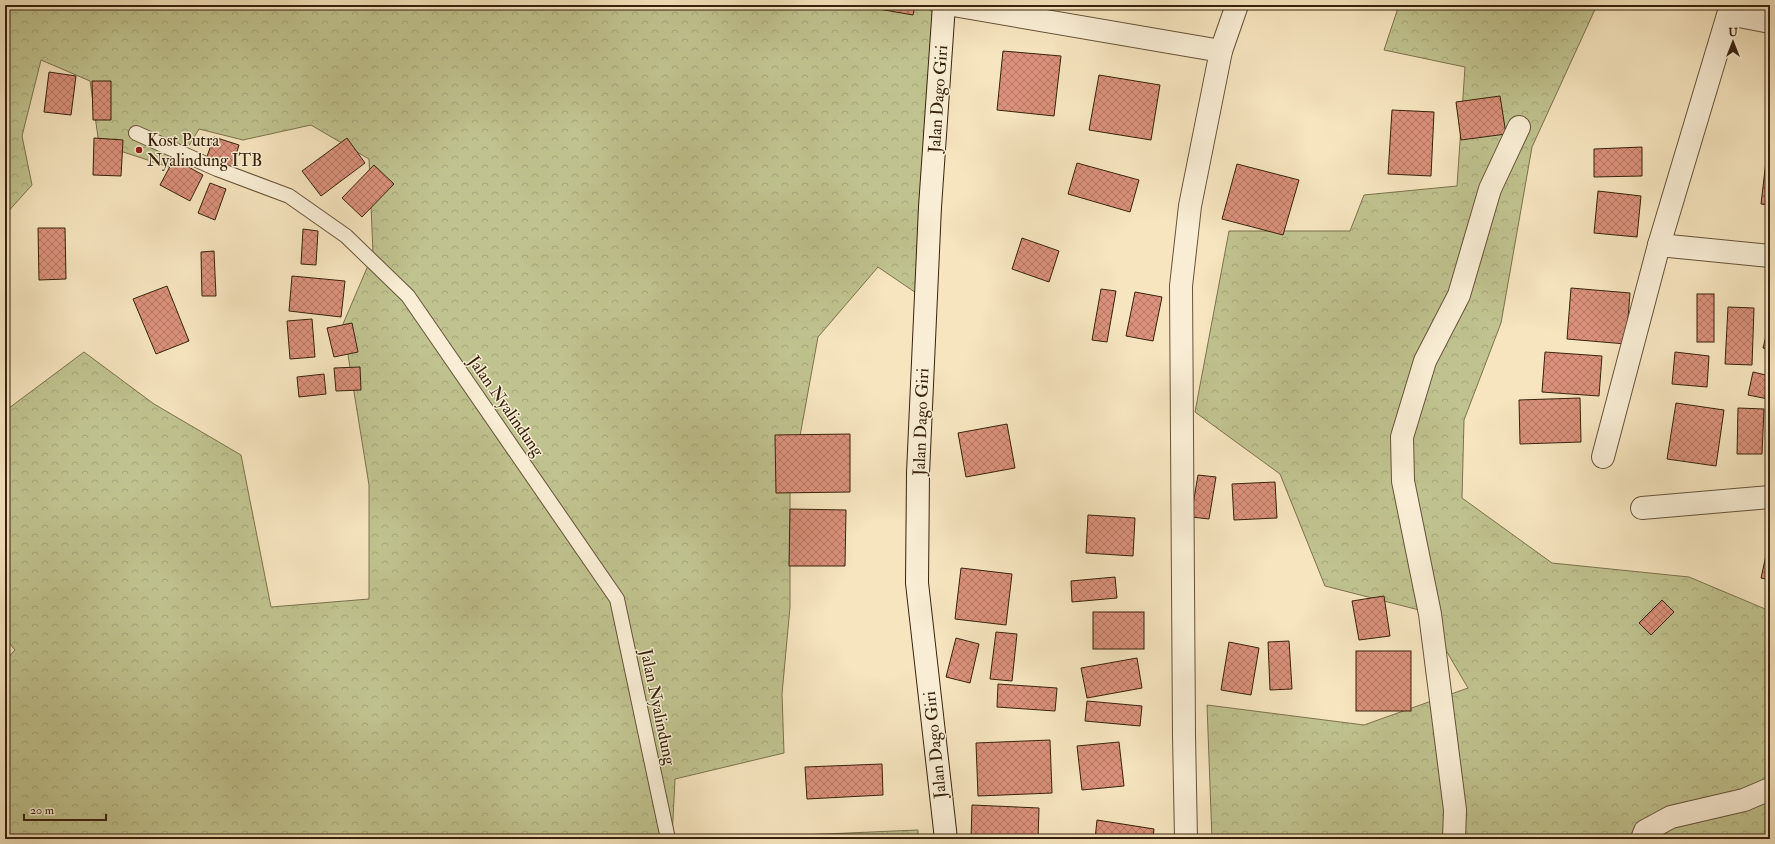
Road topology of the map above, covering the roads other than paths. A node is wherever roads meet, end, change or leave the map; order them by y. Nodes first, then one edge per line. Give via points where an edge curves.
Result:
1 (944, 5) edge
2 (953, 5) edge
3 (1237, 5) edge
4 (1730, 9) edge
5 (1770, 22) edge
6 (1221, 51) junction
7 (1519, 127) dead end
8 (136, 134) dead end
9 (1659, 245) junction
10 (1770, 256) edge
11 (1603, 457) dead end
12 (1770, 497) edge
13 (1642, 508) dead end
14 (1770, 789) edge
15 (668, 839) edge
16 (946, 839) edge
17 (1186, 839) edge
18 (1454, 839) edge
19 (1642, 839) edge

1 - 16 street, Jalan Dago Giri via 930,207 918,473 917,583
2 - 6 street
3 - 6 street
4 - 5 street
4 - 9 street
6 - 17 street via 1190,206 1181,286
7 - 18 street via 1490,189 1458,295 1425,361 1402,437 1403,481 1430,614 1455,810
8 - 15 lane, Jalan Nyalindung via 217,169 289,196 346,236 408,296 617,599
9 - 10 street
9 - 11 street
12 - 13 street
14 - 19 street via 1744,800 1672,817 1645,831

